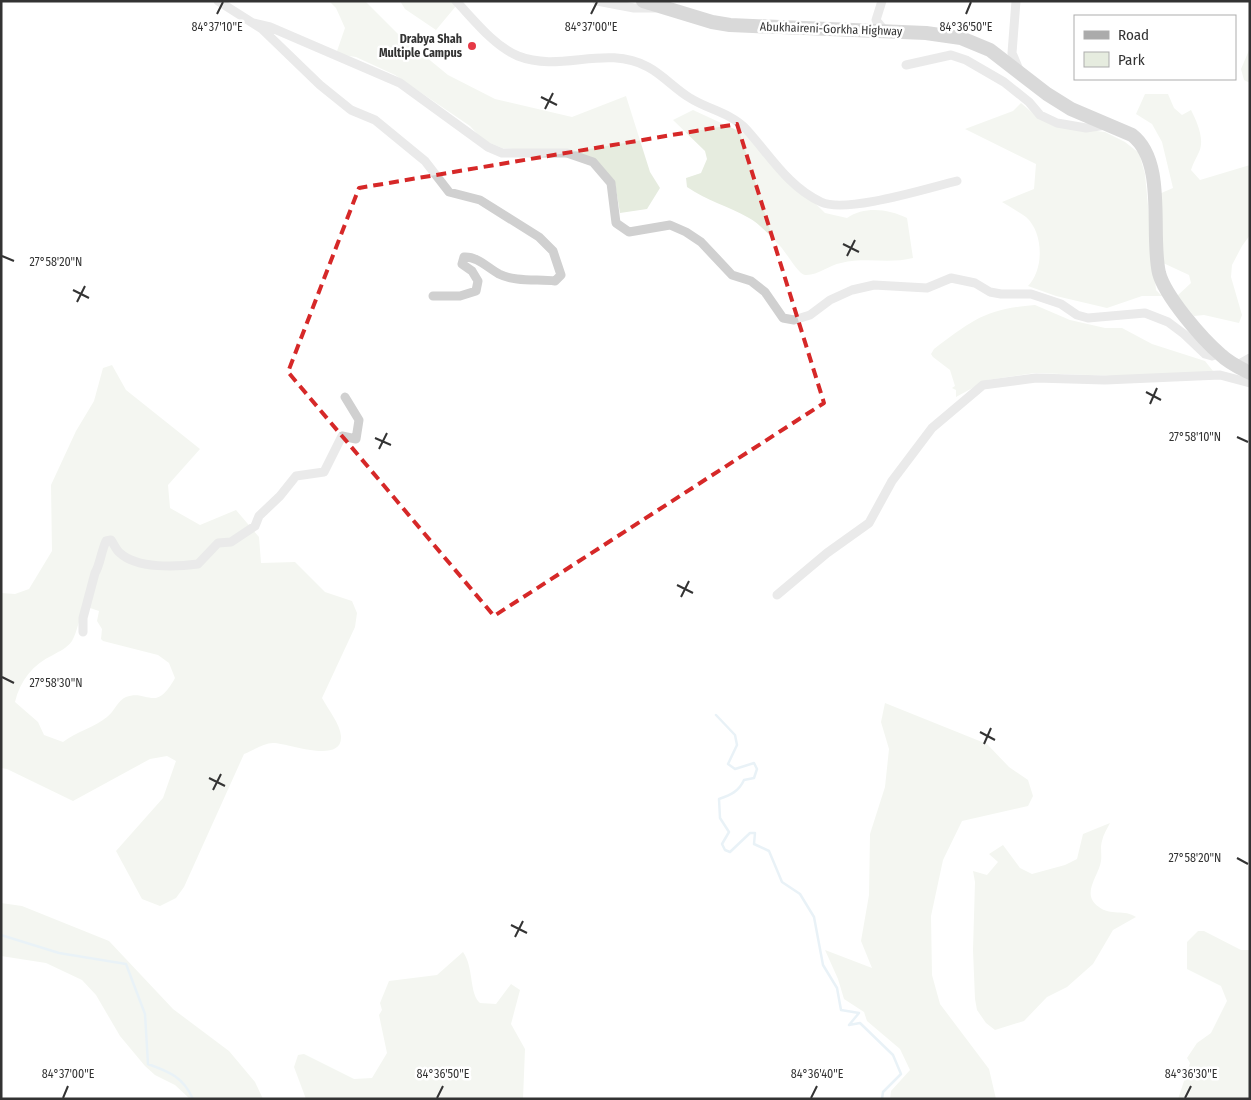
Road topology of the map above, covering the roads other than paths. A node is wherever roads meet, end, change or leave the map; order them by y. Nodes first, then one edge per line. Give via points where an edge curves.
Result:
1 (218, 1) edge
2 (456, 1) edge
3 (597, 1) edge
4 (643, 1) edge
5 (882, 1) edge
6 (1016, 1) edge
7 (660, 8) junction
8 (252, 23) junction
9 (885, 31) junction
10 (906, 65) dead end
11 (1021, 74) junction
12 (1109, 124) junction
13 (957, 181) dead end
14 (433, 296) dead end
15 (1219, 354) junction
16 (1250, 358) edge
17 (1236, 366) junction
18 (1250, 373) edge
19 (1250, 383) edge
20 (345, 397) dead end
21 (777, 595) dead end
22 (84, 632) dead end

1 - 8 street
2 - 13 street via 501,45 522,57 562,62 617,57 647,66 692,100 745,128 762,151 793,182 821,202 836,206 856,205
3 - 7 street via 634,8
4 - 7 main road, Abukhaireni-Gorkha Highway
5 - 9 street via 876,20
6 - 11 street via 1012,53
7 - 9 main road, Abukhaireni-Gorkha Highway via 730,25
8 - 14 street via 262,28 320,85 351,110 375,120 425,161 449,192 480,200 539,237 554,251 561,275 555,281 502,276 472,256 464,257 462,264 472,271 478,282 476,290 460,296
8 - 15 street via 270,27 400,83 488,147 502,153 567,153 594,162 610,183 616,223 628,232 670,225 686,232 701,242 732,275 765,292 782,318 794,320 810,315 830,300 852,290 874,285 927,288 951,278 975,283 990,292 1031,294 1088,318 1145,313 1168,322 1205,354
9 - 11 main road, Abukhaireni-Gorkha Highway via 926,33 970,41 990,50
10 - 12 street via 951,55 1004,82 1040,115 1057,123 1086,128
11 - 12 main road, Abukhaireni-Gorkha Highway via 1071,109
12 - 15 main road, Abukhaireni-Gorkha Highway via 1132,135 1146,150 1152,176 1159,272 1168,295
15 - 17 main road, Abukhaireni-Gorkha Highway
16 - 17 street
17 - 18 main road, Abukhaireni-Gorkha Highway
19 - 21 street via 1220,375 1105,380 1036,378 983,385 932,428 892,481 869,523
20 - 22 street via 360,420 356,439 342,436 324,472 296,476 259,516 255,526 231,542 218,544 198,564 162,566 137,562 119,553 111,540 106,541 83,618

